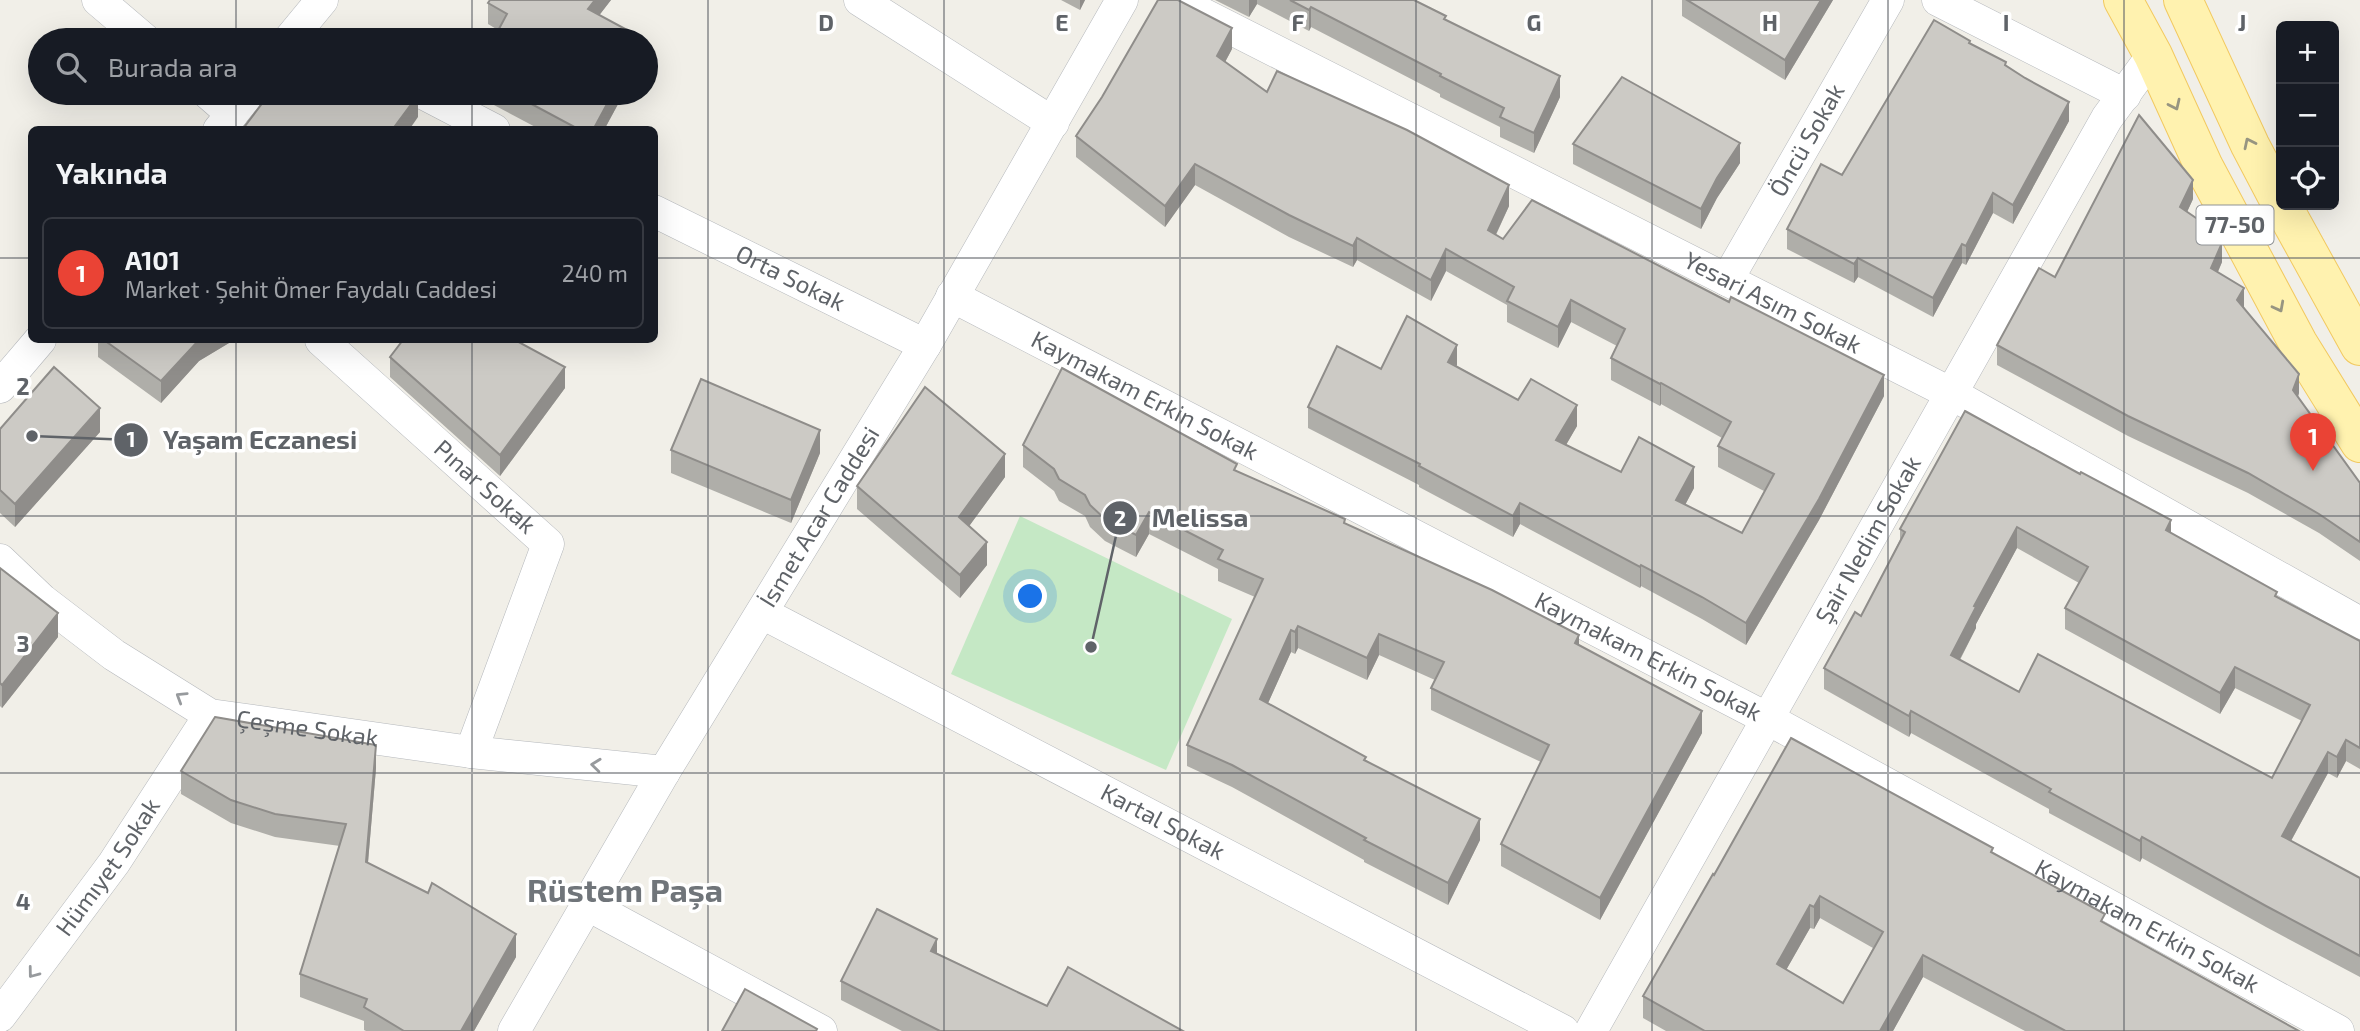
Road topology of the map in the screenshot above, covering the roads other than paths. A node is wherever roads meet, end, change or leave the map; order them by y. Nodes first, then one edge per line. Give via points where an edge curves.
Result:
1 (98, 0) edge
2 (322, 0) edge
3 (860, 0) edge
4 (1122, 0) edge
5 (1175, 0) edge
6 (1888, 0) edge
7 (1938, 0) edge
8 (2123, 0) edge
9 (2194, 5) edge
10 (131, 28) edge
11 (308, 28) edge
12 (2153, 55) junction
13 (2125, 95) junction
14 (446, 105) edge
15 (1052, 123) junction
16 (486, 126) edge
17 (2276, 193) edge
18 (2286, 210) edge
19 (658, 213) edge
20 (1727, 279) junction
21 (952, 296) junction
22 (2354, 321) edge
23 (37, 343) edge
24 (324, 343) edge
25 (925, 345) junction
26 (0, 387) edge
27 (1952, 394) junction
28 (2360, 443) edge
29 (0, 560) edge
30 (762, 612) junction
31 (2360, 623) edge
32 (210, 715) junction
33 (1768, 719) junction
34 (471, 751) junction
35 (664, 772) junction
36 (588, 905) junction
37 (0, 1016) edge
38 (514, 1031) edge
39 (821, 1031) edge
40 (1563, 1031) edge
41 (1591, 1031) edge
42 (2338, 1031) edge

1 - 10 street
2 - 11 street
3 - 15 street
4 - 15 street, İsmet Acar Caddesi
5 - 20 street, Yesari Asım Sokak
6 - 20 street, Öncü Sokak
7 - 13 street
8 - 12 main road, 77-50
17 -> 9 main road, 77-50 via 2250,145
12 - 13 street, Şair Nedim Sokak
12 -> 28 main road, 77-50 via 2217,191 2298,343
13 - 27 street, Şair Nedim Sokak
14 - 16 street
15 - 21 street, İsmet Acar Caddesi
18 - 22 main road, 77-50
19 - 25 street, Orta Sokak
20 - 27 street, Yesari Asım Sokak
21 - 25 street, İsmet Acar Caddesi
21 - 33 street, Kaymakam Erkin Sokak
23 - 26 street
24 - 34 street, Pınar Sokak via 548,544
25 - 30 street, İsmet Acar Caddesi
27 - 31 street, Yesari Asım Sokak
27 - 33 street, Şair Nedim Sokak
32 -> 29 street, Çeşme Sokak via 114,655
30 - 35 street, İsmet Acar Caddesi
30 - 40 street, Kartal Sokak
32 - 34 street, Çeşme Sokak
32 -> 37 street, Hümıyet Sokak via 114,863
33 - 41 street, Şair Nedim Sokak
33 - 42 street, Kaymakam Erkin Sokak
35 -> 34 street, Çeşme Sokak
35 - 36 street, İsmet Acar Caddesi
36 - 38 street, İsmet Acar Caddesi
36 - 39 street

